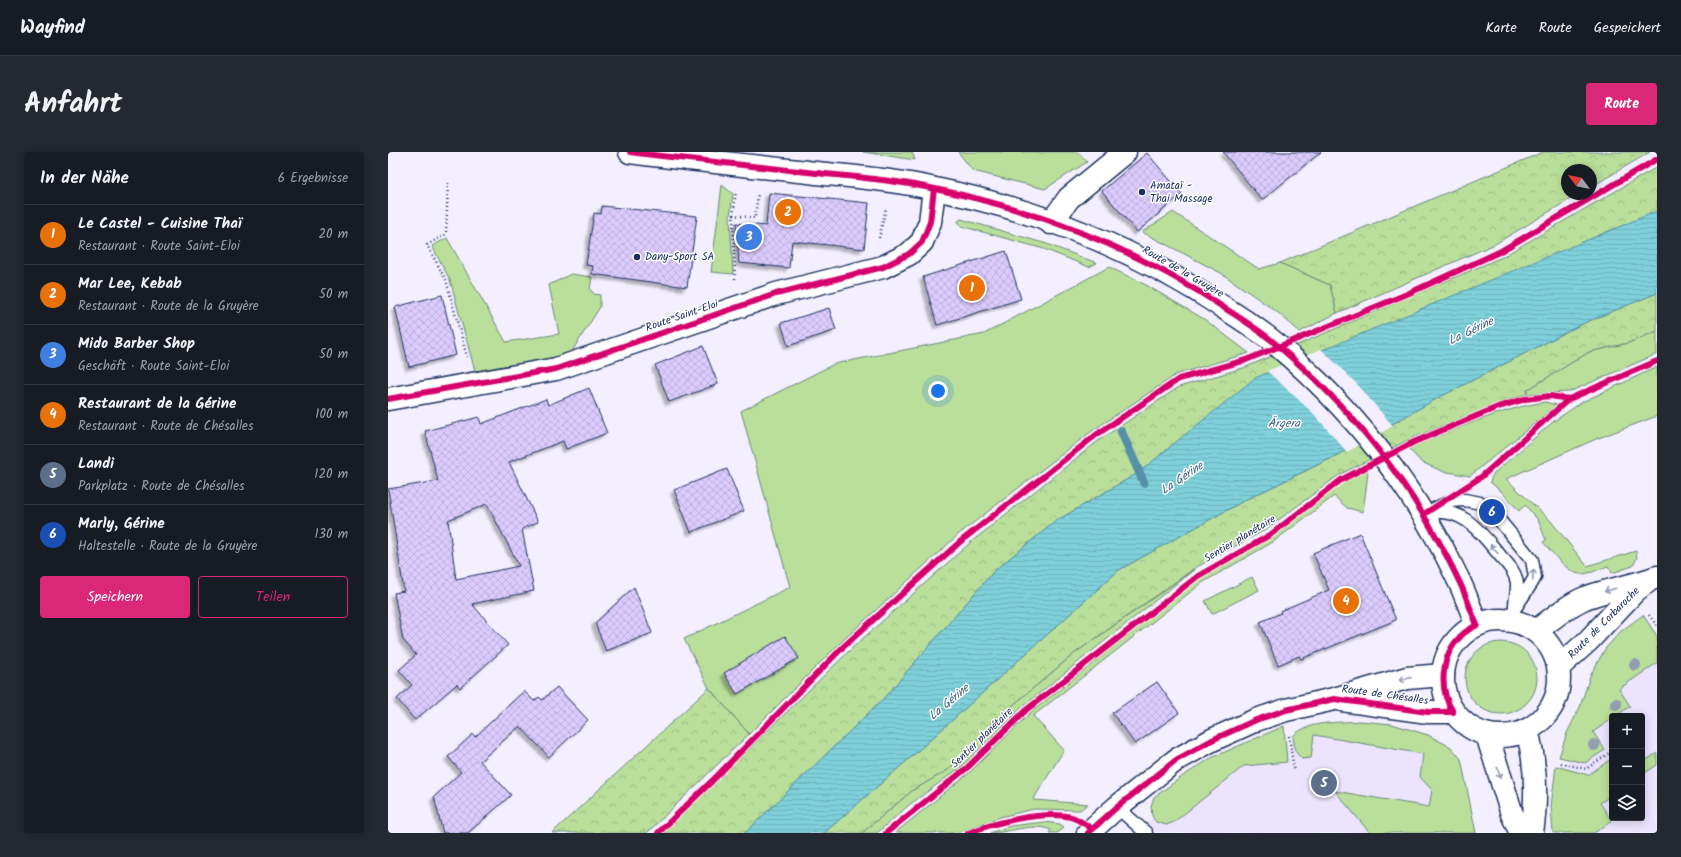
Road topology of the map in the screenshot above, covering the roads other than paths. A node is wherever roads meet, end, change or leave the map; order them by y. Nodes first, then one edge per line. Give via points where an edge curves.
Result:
1 (630, 152) edge
2 (1125, 152) edge
3 (934, 189) junction
4 (1051, 223) junction
5 (388, 398) edge
6 (1424, 514) junction
7 (1652, 579) edge
8 (1512, 614) junction
9 (1477, 625) junction
10 (1536, 630) junction
11 (1560, 666) junction
12 (1443, 675) junction
13 (1334, 699) junction
14 (1453, 712) junction
15 (1527, 731) junction
16 (1487, 735) junction
17 (1117, 807) junction
18 (1088, 833) edge
19 (1146, 833) edge
20 (1521, 833) edge
21 (1532, 833) edge

1 - 3 main road, Route de la Gruyère via 890,181
2 - 4 main road via 1069,198
3 - 4 main road, Route de la Gruyère via 987,202
3 - 5 main road, Route Saint-Eloi via 930,222 922,242 909,254 883,267 776,294 556,369
4 - 6 main road, Route de la Gruyère via 1121,249 1158,268 1202,292 1260,331 1318,382 1355,422 1399,477
8 -> 6 lane via 1517,580 1512,570 1474,525 1465,518 1449,513
8 -> 6 lane via 1535,577 1532,560 1486,504 1466,500 1450,502
6 - 9 main road, Route de la Gruyère via 1458,578
7 -> 10 main road, Route de Corbaroche via 1584,598
7 - 11 main road, Route de Corbaroche via 1636,590 1588,641
8 - 9 main road
8 - 10 main road
9 - 12 main road via 1461,635 1450,650
10 - 11 main road via 1556,652
11 - 15 main road via 1558,692 1546,714
12 -> 13 main road, Route de Chésalles via 1407,678
12 - 14 main road via 1448,704
13 - 14 main road, Route de Chésalles via 1428,712
13 - 17 main road, Route de Chésalles via 1256,720 1212,740 1176,760
14 - 16 main road via 1463,724
15 - 16 main road via 1500,737
15 - 21 main road via 1533,752 1536,782 1536,810
16 -> 20 main road via 1512,814
17 - 18 main road, Route de Chésalles
17 - 19 lane

